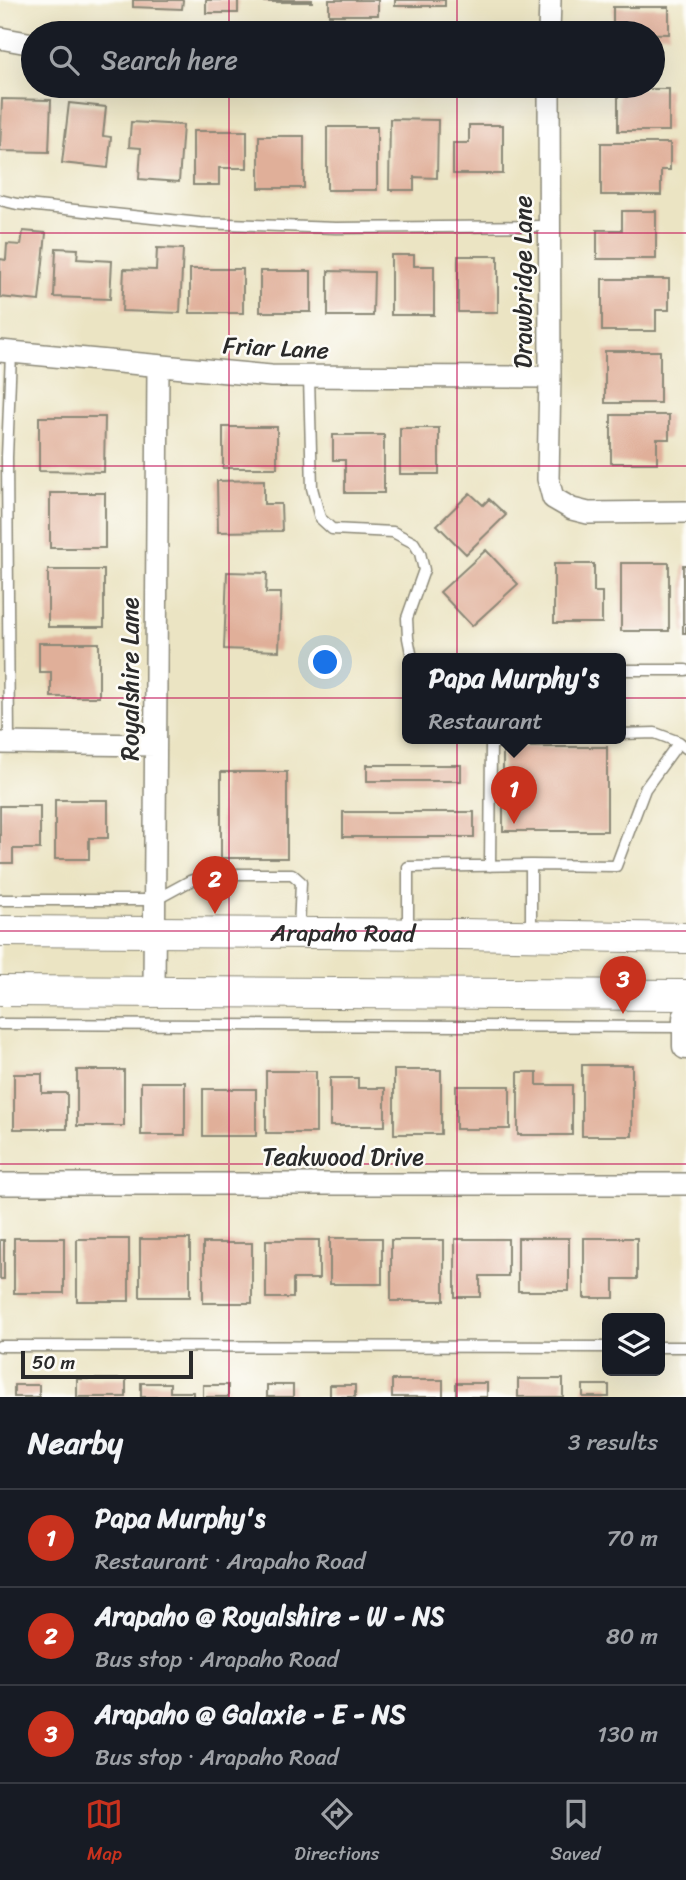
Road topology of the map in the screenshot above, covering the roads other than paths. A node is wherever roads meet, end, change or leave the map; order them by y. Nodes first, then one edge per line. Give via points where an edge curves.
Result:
1 (550, 0) edge
2 (549, 21) edge
3 (0, 38) edge
4 (21, 42) edge
5 (549, 98) edge
6 (0, 200) edge
7 (549, 226) junction
8 (5, 352) edge
9 (158, 366) junction
10 (309, 377) junction
11 (550, 377) junction
12 (686, 512) edge
13 (411, 653) edge
14 (626, 670) edge
15 (686, 670) edge
16 (626, 734) edge
17 (5, 743) edge
18 (493, 744) edge
19 (155, 745) junction
20 (682, 745) edge
21 (531, 865) junction
22 (490, 866) junction
23 (0, 900) edge
24 (155, 900) junction
25 (0, 930) edge
26 (156, 931) junction
27 (299, 933) junction
28 (408, 933) junction
29 (531, 935) junction
30 (686, 938) edge
31 (0, 991) edge
32 (154, 992) junction
33 (686, 995) edge
34 (686, 1018) edge
35 (0, 1024) edge
36 (686, 1027) edge
37 (686, 1046) edge
38 (0, 1184) edge
39 (686, 1184) edge
40 (0, 1346) edge
41 (602, 1347) edge
42 (665, 1347) edge
43 (686, 1347) edge

1 - 2 street
3 - 4 street
5 - 7 street, Drawbridge Lane
6 - 7 lane via 200,223 336,228
7 - 11 street, Drawbridge Lane
8 - 9 street, Friar Lane
8 - 17 lane
9 - 10 street, Friar Lane
9 - 19 street, Royalshire Lane
10 - 11 street, Friar Lane
10 - 13 lane via 312,488 320,518 332,529 393,532 414,543 420,553 424,570 407,618
11 - 12 street, Drawbridge Lane via 548,479 553,498 588,513
14 - 15 lane
16 - 20 lane via 655,733
17 - 19 street
18 - 22 lane
19 - 24 street, Royalshire Lane
20 - 21 lane via 645,789 616,866
21 - 22 lane
21 - 29 lane
22 - 28 lane via 408,867
23 - 24 lane
24 - 26 street, Royalshire Lane
24 - 27 lane via 211,874 292,874 301,882
25 - 26 main road, Arapaho Road
26 - 27 main road, Arapaho Road
26 - 32 street, Royalshire Lane
27 - 28 main road, Arapaho Road
28 - 29 main road, Arapaho Road
29 - 30 main road, Arapaho Road
31 - 32 main road
32 - 33 main road
34 - 36 street
35 - 36 lane
36 - 37 street
38 - 39 street, Teakwood Drive
40 - 41 lane
42 - 43 lane

